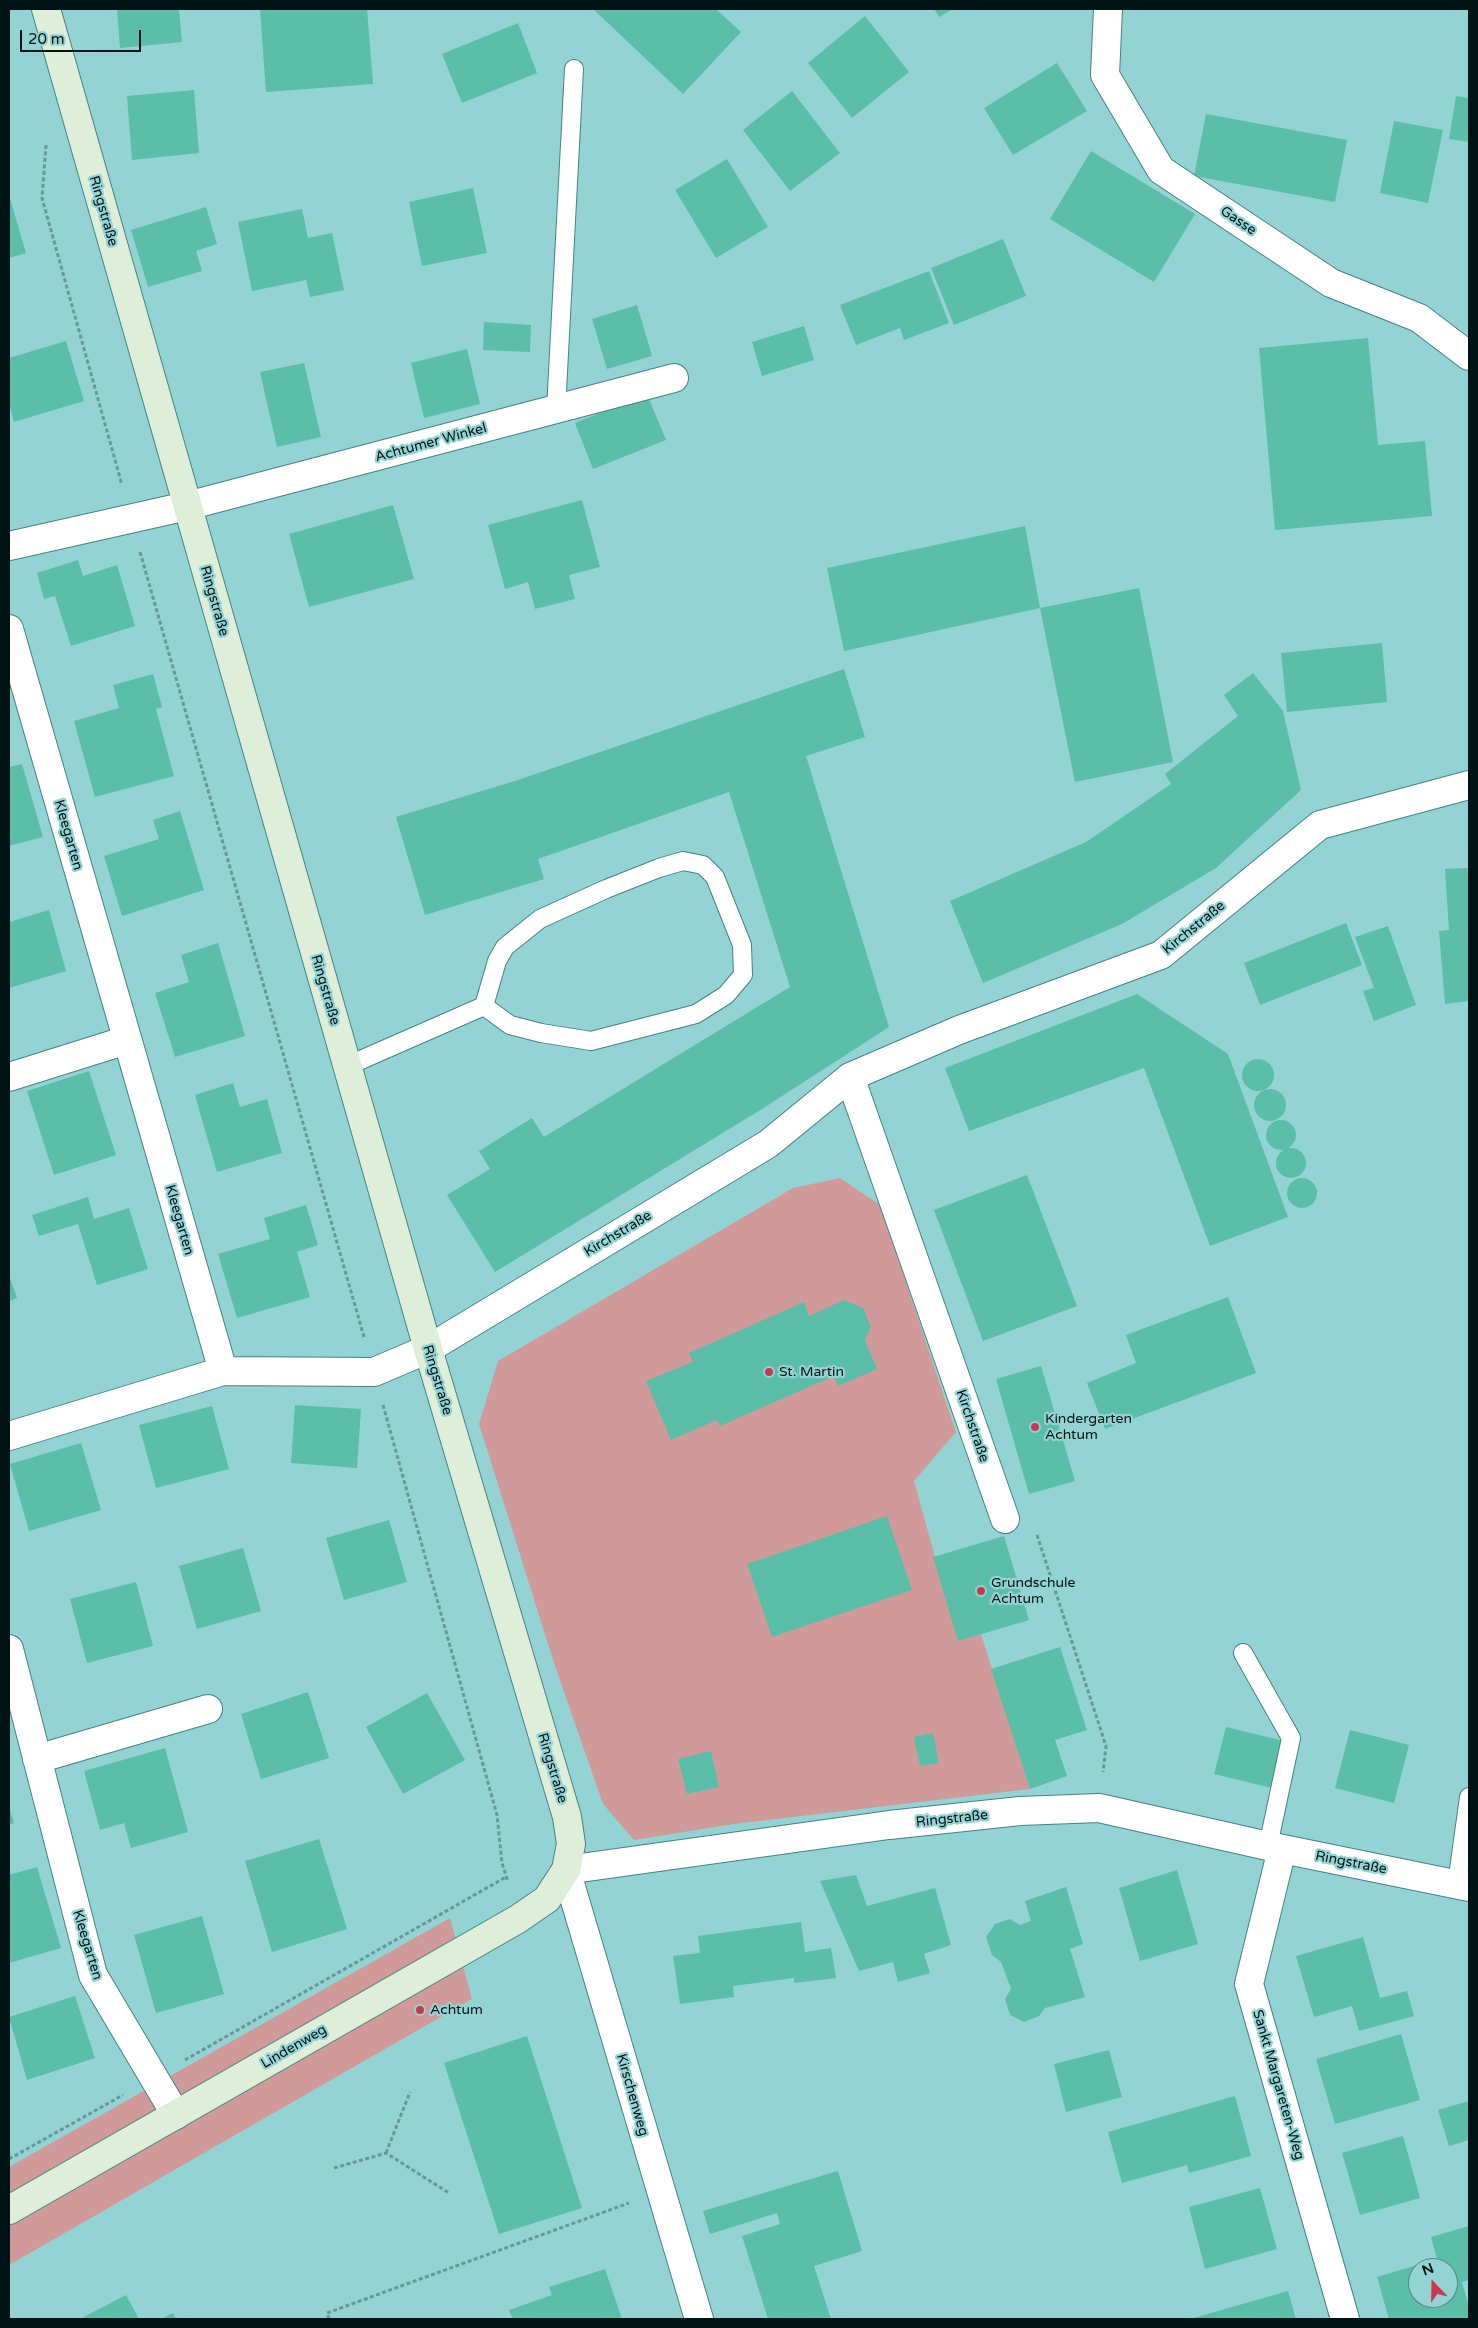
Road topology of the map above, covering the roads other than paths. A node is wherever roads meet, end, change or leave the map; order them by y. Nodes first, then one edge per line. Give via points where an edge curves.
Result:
1 (46, 9) edge
2 (1108, 9) edge
3 (574, 69) dead end
4 (1469, 356) edge
5 (674, 378) dead end
6 (556, 410) junction
7 (187, 506) junction
8 (9, 546) edge
9 (9, 629) edge
10 (1469, 785) edge
11 (484, 1006) junction
12 (127, 1040) junction
13 (347, 1066) junction
14 (9, 1077) edge
15 (850, 1077) junction
16 (428, 1349) junction
17 (223, 1371) junction
18 (9, 1436) edge
19 (1005, 1519) road end
20 (9, 1649) edge
21 (1243, 1652) dead end
22 (208, 1709) dead end
23 (37, 1759) junction
24 (1469, 1797) edge
25 (1275, 1848) junction
26 (566, 1870) junction
27 (1463, 1886) edge
28 (176, 2115) junction
29 (9, 2210) edge
30 (699, 2319) edge
31 (1345, 2319) edge

1 - 7 street, Ringstraße
2 - 4 street, Gasse via 1105,75 1161,170 1331,283 1419,318
3 - 6 lane
5 - 6 street, Achtumer Winkel
6 - 7 street, Achtumer Winkel
7 - 8 street
7 - 13 street, Ringstraße
9 - 12 street, Kleegarten
10 - 15 street, Kirchstraße via 1320,825 1161,955 959,1030
11 - 11 lane via 496,961 505,947 540,919 606,889 683,861 703,865 715,877 742,945 743,975 726,995 696,1014 591,1041 510,1025
11 - 13 lane
12 - 14 street
12 - 17 street, Kleegarten
13 - 16 street, Ringstraße
15 - 16 street, Kirchstraße via 768,1144
15 - 19 street, Kirchstraße
16 - 17 street, Kirchstraße via 374,1372
16 - 26 street, Ringstraße via 567,1817 571,1844
17 - 18 street
20 - 23 street, Kleegarten
21 - 25 lane via 1291,1738
22 - 23 street
23 - 28 street, Kleegarten via 93,1974
24 - 27 lane
25 - 26 street, Ringstraße via 1099,1808 1020,1811 889,1825
25 - 27 street, Ringstraße
25 - 31 street, Sankt Margareten-Weg via 1249,1984
26 - 28 street, Lindenweg via 547,1899 518,1919
26 - 30 street, Kirschenweg
28 - 29 street, Lindenweg

